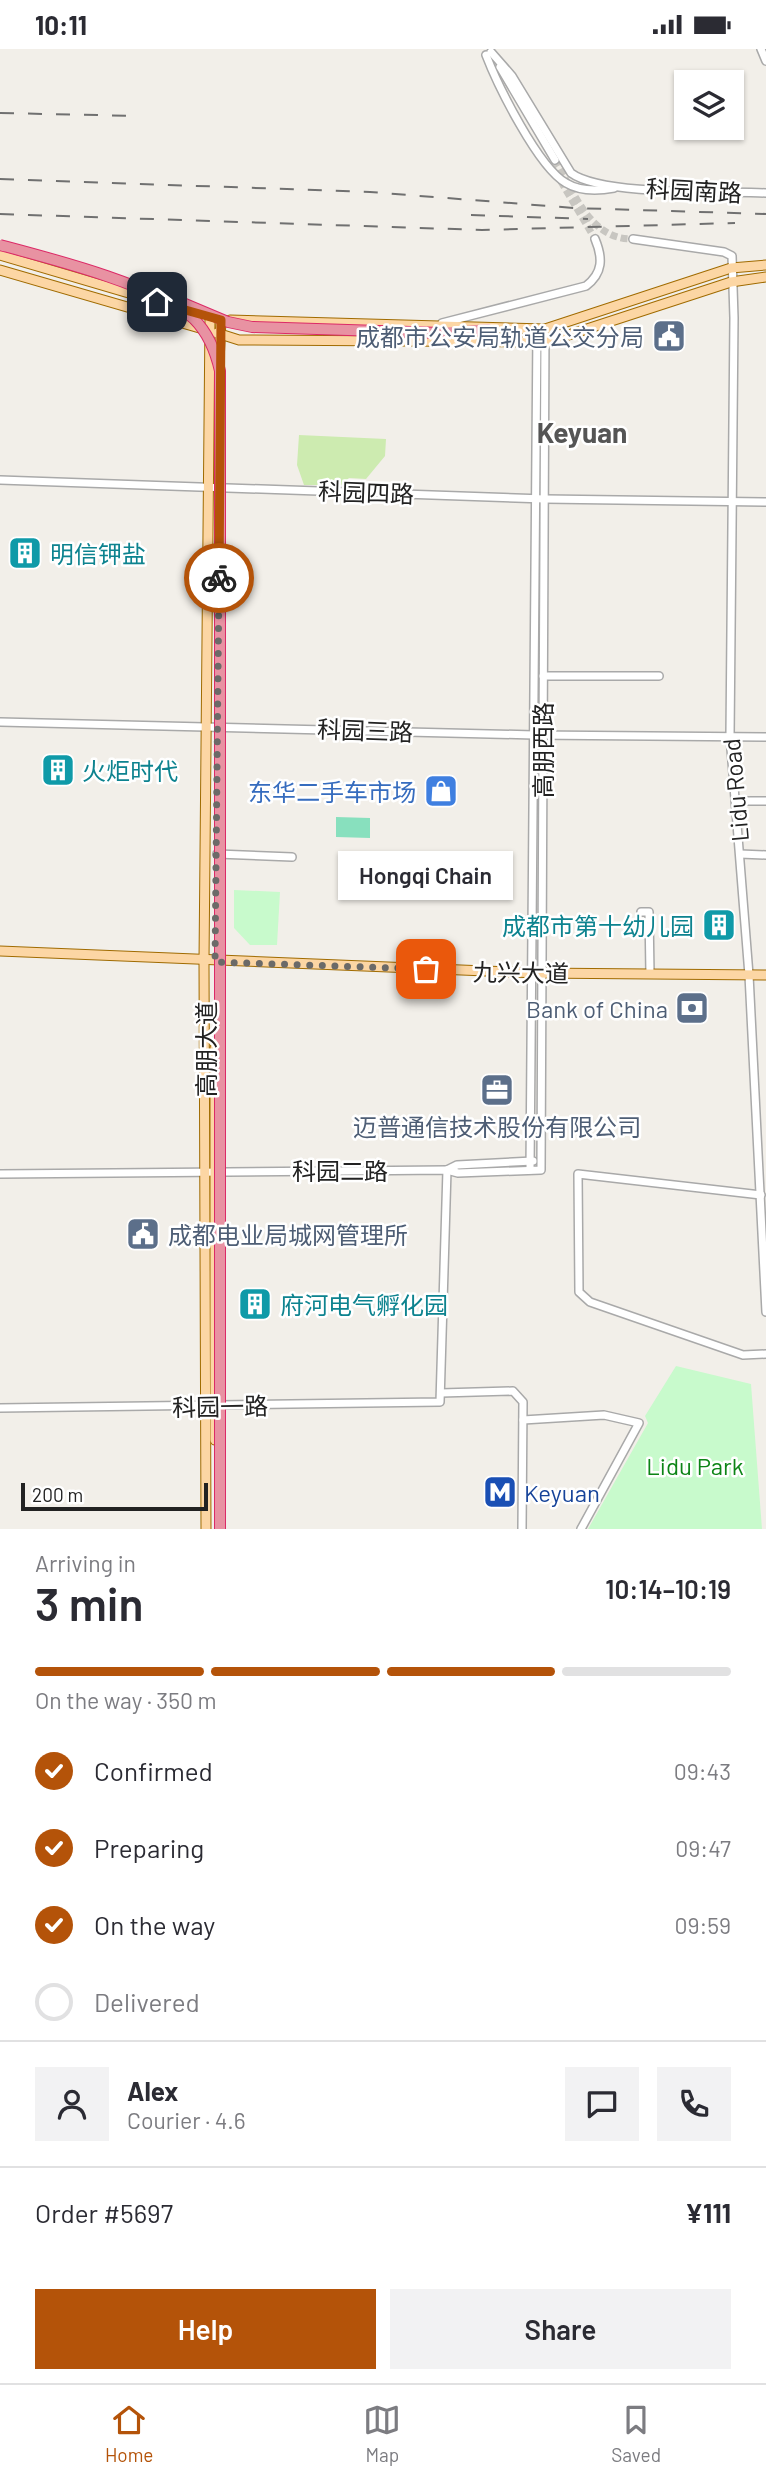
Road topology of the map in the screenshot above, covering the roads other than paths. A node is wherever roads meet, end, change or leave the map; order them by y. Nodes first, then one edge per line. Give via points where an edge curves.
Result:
1 (761, 49) edge
2 (487, 51) edge
3 (766, 61) edge
4 (553, 161) junction
5 (621, 187) junction
6 (766, 193) edge
7 (595, 239) tunnel mouth
8 (634, 239) tunnel mouth
9 (0, 244) edge
10 (0, 255) edge
11 (766, 265) edge
12 (731, 268) junction
13 (0, 270) edge
14 (766, 277) edge
15 (732, 282) junction
16 (155, 293) junction
17 (210, 317) junction
18 (221, 320) junction
19 (439, 329) junction
20 (488, 329) joint
21 (541, 330) junction
22 (215, 332) junction
23 (542, 342) junction
24 (0, 480) edge
25 (215, 487) junction
26 (541, 499) junction
27 (732, 502) junction
28 (766, 502) edge
29 (543, 676) junction
30 (659, 677) dead end
31 (0, 722) edge
32 (213, 725) junction
33 (538, 735) junction
34 (730, 736) junction
35 (766, 737) edge
36 (736, 801) junction
37 (766, 801) edge
38 (217, 854) junction
39 (740, 855) junction
40 (766, 855) edge
41 (292, 857) dead end
42 (641, 912) dead end
43 (0, 951) edge
44 (204, 961) junction
45 (215, 962) junction
46 (532, 973) junction
47 (542, 973) junction
48 (650, 974) junction
49 (749, 975) junction
50 (766, 975) edge
51 (221, 988) junction
52 (762, 1145) edge
53 (531, 1161) junction
54 (541, 1161) junction
55 (210, 1170) junction
56 (447, 1170) junction
57 (530, 1170) junction
58 (0, 1174) edge
59 (761, 1195) junction
60 (766, 1312) edge
61 (766, 1354) edge
62 (441, 1393) junction
63 (211, 1406) junction
64 (0, 1408) edge
65 (523, 1420) junction
66 (206, 1529) edge
67 (218, 1529) edge
68 (522, 1529) edge
69 (581, 1529) edge

1 - 3 street
2 - 4 street
4 - 5 street via 581,181
4 - 5 street via 563,181 580,189
5 - 6 street, 科园南路
7 - 19 street via 601,261 586,286
8 - 12 street via 729,253
9 - 16 highway, bridge
10 - 17 main road
11 - 12 main road
12 - 15 street, Lidu Road
12 - 21 main road
13 - 22 main road
14 - 15 main road
15 - 23 main road
15 - 27 street, Lidu Road
16 - 19 highway, bridge via 252,327
16 - 51 highway, bridge via 196,321 213,347 220,371
17 - 18 main road
17 - 22 main road, 高朋大道
18 - 19 main road
18 - 22 main road, 高朋大道
19 - 20 highway
20 - 21 main road
21 - 23 street, 高朋西路
22 - 23 main road via 239,340
22 - 25 main road, 高朋大道
23 - 26 street, 高朋西路
24 - 25 street, 科园四路
25 - 26 street, 科园四路
25 - 32 main road, 高朋大道
26 - 27 street, 科园四路
26 - 29 street, 高朋西路
26 - 33 street, 高朋西路
27 - 28 street, 科园四路
27 - 34 street, Lidu Road
29 - 30 street
29 - 33 street, 高朋西路
31 - 32 street, 科园三路
32 - 33 street, 科园三路
32 - 38 main road, 高朋大道
32 - 44 main road, 高朋大道
32 - 51 highway, bridge via 225,804 226,953
33 - 34 street, 科园三路
33 - 46 street, 高朋西路
33 - 47 street, 高朋西路
34 - 35 street, 科园三路
34 - 36 street, Lidu Road
36 - 37 street
36 - 39 street, Lidu Road
38 - 41 street
38 - 45 main road, 高朋大道
39 - 40 street
39 - 49 street, Lidu Road
42 - 48 street via 649,912
43 - 44 main road, 九兴大道
44 - 45 main road, 九兴大道
44 - 55 main road, 高朋大道
45 - 46 main road, 九兴大道
45 - 55 main road, 高朋大道
46 - 47 main road, 九兴大道
46 - 53 street, 高朋西路
47 - 48 main road, 九兴大道
47 - 54 street, 高朋西路
48 - 49 main road, 九兴大道
49 - 50 main road, 九兴大道
49 - 52 street, Lidu Road
51 - 67 highway, bridge
52 - 59 street, Lidu Road
53 - 54 street
53 - 56 street via 457,1165
53 - 57 street, 高朋西路
54 - 57 street, 高朋西路 via 541,1170
55 - 56 street, 科园二路
55 - 58 street, 科园二路
55 - 63 main road, 高朋大道
56 - 57 street
56 - 62 street
59 - 60 street, Lidu Road
59 - 61 street via 578,1174 579,1292 590,1302 743,1355
62 - 63 street, 科园一路 via 440,1402
62 - 65 street via 513,1391 523,1402
63 - 64 street, 科园一路
63 - 66 main road, 高朋大道
63 - 67 main road, 高朋大道
65 - 68 street
65 - 69 street via 604,1415 639,1423

